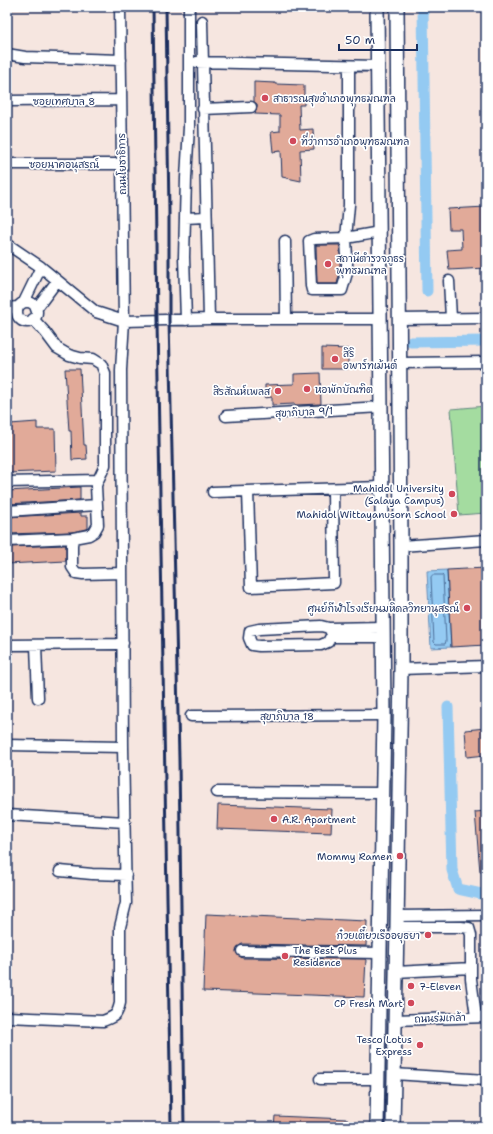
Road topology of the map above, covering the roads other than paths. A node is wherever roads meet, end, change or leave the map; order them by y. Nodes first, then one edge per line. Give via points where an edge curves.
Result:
1 (120, 7) edge
2 (188, 7) edge
3 (377, 7) edge
4 (398, 7) edge
5 (202, 21) dead end
6 (7, 54) edge
7 (120, 60) junction
8 (189, 62) junction
9 (203, 63) junction
10 (349, 66) junction
11 (378, 66) junction
12 (398, 66) junction
13 (121, 100) junction
14 (7, 101) edge
15 (251, 107) dead end
16 (203, 109) junction
17 (7, 164) edge
18 (122, 164) junction
19 (206, 217) junction
20 (185, 218) junction
21 (380, 232) junction
22 (346, 238) junction
23 (285, 241) dead end
24 (7, 244) edge
25 (41, 267) junction
26 (57, 280) junction
27 (449, 280) dead end
28 (21, 305) junction
29 (7, 308) edge
30 (36, 309) junction
31 (451, 318) junction
32 (486, 318) edge
33 (33, 319) junction
34 (209, 319) junction
35 (286, 319) junction
36 (381, 319) junction
37 (399, 319) junction
38 (186, 320) junction
39 (124, 321) junction
40 (486, 362) edge
41 (400, 363) junction
42 (381, 408) junction
43 (226, 416) dead end
44 (97, 480) junction
45 (7, 482) edge
46 (382, 487) junction
47 (333, 489) junction
48 (248, 491) junction
49 (213, 492) dead end
50 (97, 505) junction
51 (7, 511) edge
52 (73, 538) junction
53 (486, 540) edge
54 (7, 541) edge
55 (401, 546) junction
56 (122, 573) junction
57 (383, 632) junction
58 (330, 633) junction
59 (123, 643) junction
60 (7, 645) edge
61 (36, 645) junction
62 (486, 666) edge
63 (400, 669) junction
64 (38, 698) dead end
65 (384, 715) junction
66 (191, 716) dead end
67 (7, 745) edge
68 (123, 747) junction
69 (217, 792) dead end
70 (383, 793) junction
71 (7, 815) edge
72 (125, 822) junction
73 (60, 871) dead end
74 (126, 875) junction
75 (486, 915) edge
76 (397, 922) junction
77 (242, 952) dead end
78 (380, 953) junction
79 (471, 968) junction
80 (396, 972) junction
81 (7, 1017) edge
82 (481, 1017) edge
83 (395, 1020) junction
84 (394, 1074) junction
85 (378, 1078) junction
86 (320, 1079) dead end
87 (486, 1080) edge
88 (378, 1127) edge
89 (392, 1127) edge

1 - 7 street, ถนนโยธาธิการ
2 - 8 street
3 - 11 main road
4 - 12 main road
5 - 9 street
6 - 7 street via 25,57
7 - 13 street, ถนนโยธาธิการ
8 - 9 street
8 - 20 street
9 - 10 street
9 - 16 street
10 - 11 street
10 - 22 street via 349,205
11 - 12 main road
11 - 21 main road
12 - 37 main road
13 - 14 street, ซอยเทศบาล 8
13 - 18 street, ถนนโยธาธิการ
15 - 16 street
16 - 19 street
17 - 18 street, ซอยนาคอนุสรณ์
18 - 39 street, ถนนโยธาธิการ
19 - 20 street
19 - 34 street
20 - 38 street
21 - 22 street
21 - 36 main road
22 - 22 street via 346,273 342,290 312,290 309,241
23 - 35 street
24 - 25 street
25 - 26 street
25 - 28 street
26 - 30 street
26 - 39 street via 96,312
27 - 31 street
28 - 29 street
28 - 30 street via 28,302
28 - 33 street via 17,311 19,318 26,321
30 - 33 street
31 - 32 street
31 - 37 street
33 - 44 street via 57,348 69,356 93,359 101,364 105,373 105,465
34 - 35 street
34 - 38 street
35 - 36 street
36 - 37 main road
36 - 42 main road
37 - 41 main road
38 - 39 street
39 - 56 street, ถนนโยธาธิการ via 121,370
40 - 41 street
41 - 55 main road
42 - 43 street, สุขาภิบาล 9/1
42 - 46 main road
44 - 45 street
44 - 50 street
46 - 47 street
46 - 57 main road
47 - 48 street
47 - 48 street via 334,583 251,587
48 - 49 street
50 - 51 street
50 - 52 street via 98,525 94,532
52 - 54 street
52 - 56 street via 72,567 76,573
53 - 55 street
55 - 63 main road
56 - 59 street, ถนนโยธาธิการ
57 - 58 street
57 - 65 main road
58 - 58 street via 328,642 321,645 259,646 252,645 248,638 250,631 259,628 321,626
59 - 61 street
59 - 68 street, ถนนโยธาธิการ
60 - 61 street
61 - 64 street
62 - 63 street
63 - 76 main road
65 - 66 street, สุขาภิบาล 18
65 - 70 main road
67 - 68 street
68 - 72 street, ถนนโยธาธิการ
69 - 70 street
70 - 78 main road
71 - 72 street
72 - 74 street, ถนนโยธาธิการ
73 - 74 street
74 - 81 street, ถนนโยธาธิการ via 126,903 120,927 120,1004 114,1017 103,1020
75 - 76 street
76 - 79 street via 469,928
76 - 80 main road
77 - 78 street
78 - 85 main road
79 - 80 street
79 - 82 street via 471,979
80 - 83 main road
82 - 83 street, ถนนร่มเกล้า
83 - 84 main road
84 - 87 street
84 - 89 main road
85 - 86 street
85 - 88 main road

